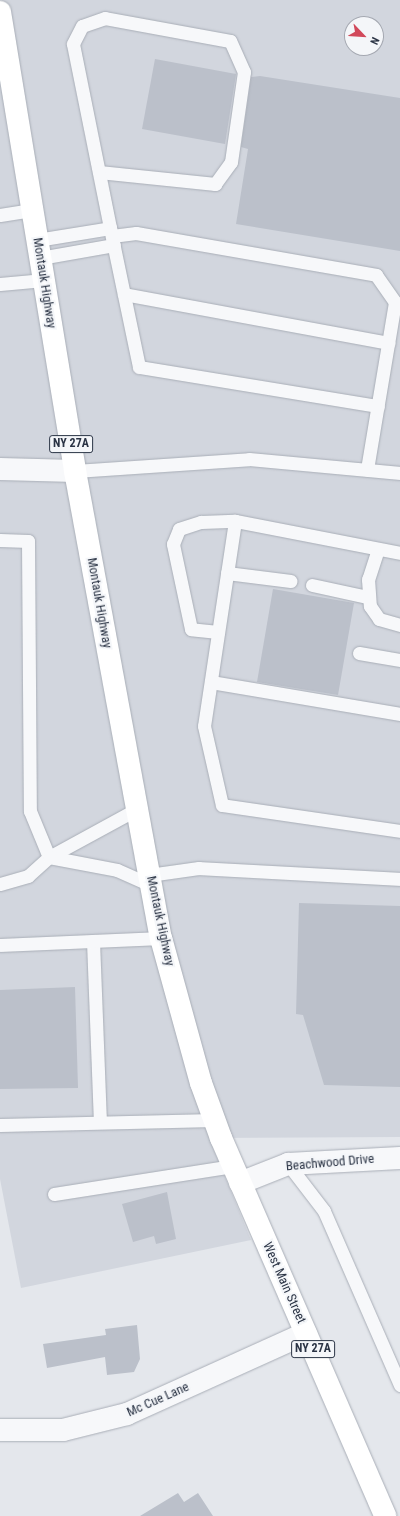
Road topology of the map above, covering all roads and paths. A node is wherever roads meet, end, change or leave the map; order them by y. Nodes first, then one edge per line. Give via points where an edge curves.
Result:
1 (1, 19) edge
2 (99, 172) junction
3 (32, 210) junction
4 (0, 214) edge
5 (112, 236) junction
6 (39, 249) junction
7 (44, 280) junction
8 (0, 284) edge
9 (124, 294) junction
10 (388, 343) junction
11 (378, 406) junction
12 (0, 470) edge
13 (367, 470) junction
14 (75, 471) junction
15 (400, 473) edge
16 (235, 521) junction
17 (0, 540) edge
18 (378, 549) junction
19 (400, 553) edge
20 (227, 573) junction
21 (290, 581) dead end
22 (312, 585) dead end
23 (367, 596) junction
24 (400, 625) edge
25 (218, 632) junction
26 (359, 653) dead end
27 (400, 660) edge
28 (211, 682) junction
29 (400, 714) edge
30 (137, 809) junction
31 (400, 831) edge
32 (49, 857) junction
33 (400, 879) edge
34 (150, 880) junction
35 (0, 884) edge
36 (161, 938) junction
37 (93, 941) junction
38 (0, 945) edge
39 (215, 1120) junction
40 (100, 1122) junction
41 (0, 1124) edge
42 (400, 1158) edge
43 (288, 1164) junction
44 (236, 1175) junction
45 (54, 1194) dead end
46 (306, 1333) junction
47 (400, 1385) edge
48 (0, 1430) edge
49 (384, 1516) edge

1 - 3 main road, Montauk Highway / NY 27A
2 - 2 lane via 73,44 82,26 105,18 230,41 244,72 231,162 215,184
2 - 5 lane
3 - 4 lane
3 - 6 main road, Montauk Highway / NY 27A
5 - 6 lane
5 - 6 lane
5 - 9 lane
5 - 10 lane via 136,233 376,275 395,302
6 - 7 main road, Montauk Highway / NY 27A
7 - 8 lane
7 - 14 main road, Montauk Highway / NY 27A
9 - 10 lane
9 - 11 lane via 139,367
10 - 11 lane
11 - 13 lane
12 - 14 street
13 - 14 lane via 249,459
13 - 15 lane
14 - 30 main road, Montauk Highway / NY 27A
16 - 18 lane
16 - 20 lane
16 - 25 lane via 201,522 179,529 173,544 191,629
17 - 32 lane via 28,541 30,811
18 - 19 lane
18 - 23 lane via 368,579
20 - 21 lane
20 - 25 lane
22 - 23 lane
23 - 24 lane via 372,613 380,619
25 - 28 lane
26 - 27 lane
28 - 29 lane
28 - 31 lane via 204,726 222,805
30 - 32 lane
30 - 34 main road, Montauk Highway / NY 27A
32 - 34 lane via 117,870
32 - 35 lane via 28,876
33 - 34 lane via 199,868
34 - 36 main road, Montauk Highway / NY 27A
36 - 37 lane
36 - 39 main road, Montauk Highway / NY 27A
37 - 38 lane
37 - 40 lane
39 - 40 lane
39 - 44 main road, Montauk Highway / NY 27A
40 - 41 lane
42 - 43 street, Beachwood Drive
43 - 44 street, Beachwood Drive
43 - 47 lane via 324,1211
44 - 45 lane
44 - 46 main road, West Main Street / NY 27A
46 - 48 street, Mc Cue Lane via 127,1414 63,1430
46 - 49 main road, West Main Street / NY 27A

